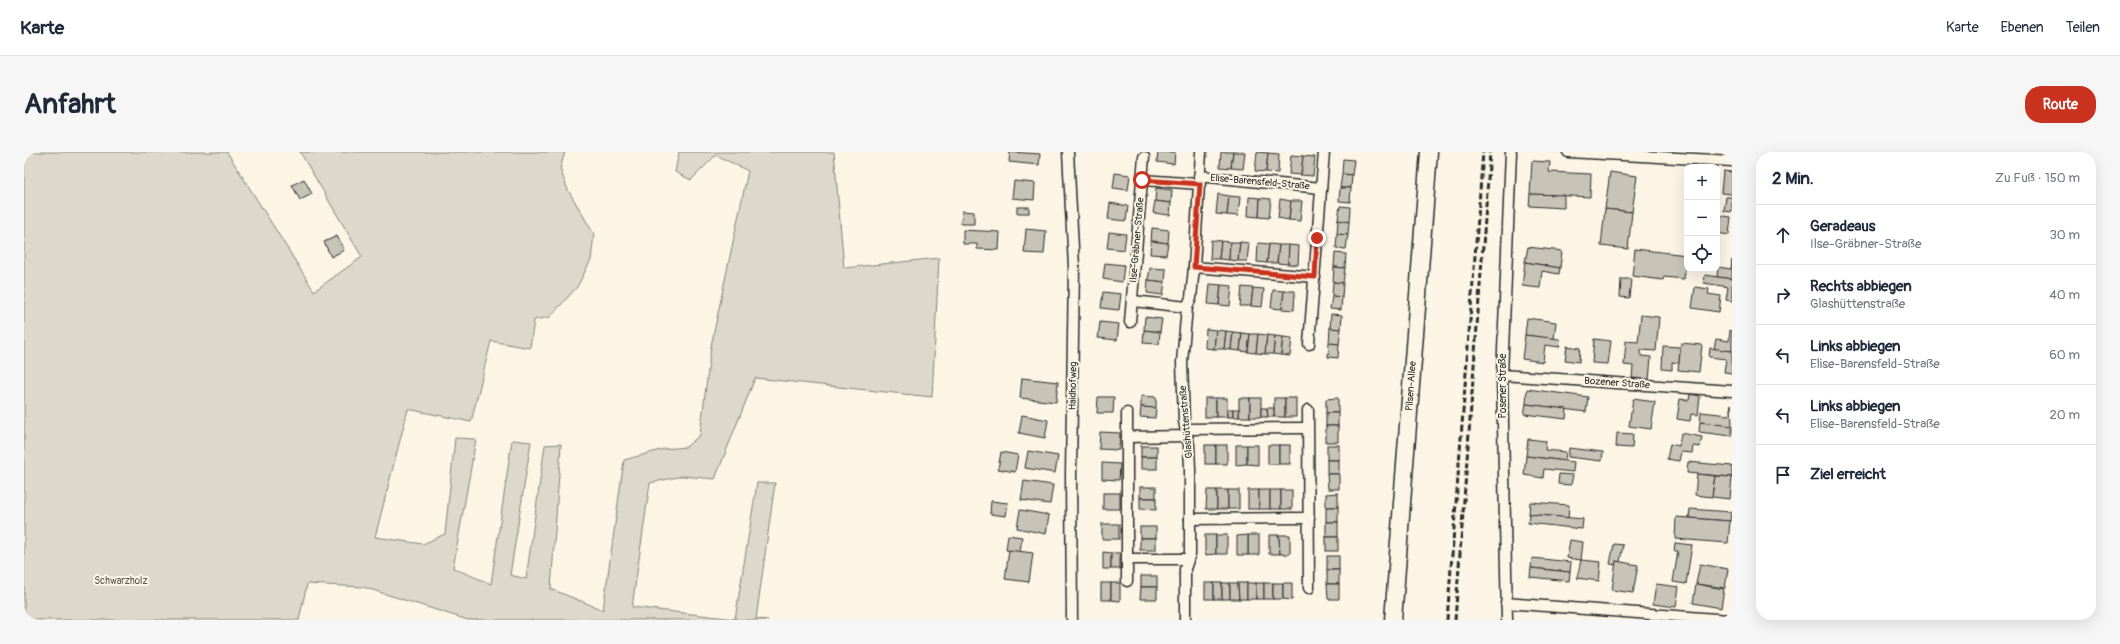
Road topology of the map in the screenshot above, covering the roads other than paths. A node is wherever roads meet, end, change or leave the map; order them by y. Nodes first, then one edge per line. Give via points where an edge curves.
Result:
1 (1068, 152) edge
2 (1201, 152) edge
3 (1324, 152) edge
4 (1429, 152) edge
5 (1511, 152) edge
6 (1568, 152) edge
7 (1144, 157) dead end
8 (1732, 161) edge
9 (1142, 180) junction
10 (1200, 180) junction
11 (1321, 188) junction
12 (1194, 267) junction
13 (1315, 277) junction
14 (1132, 300) junction
15 (1187, 307) junction
16 (1130, 322) dead end
17 (1309, 344) dead end
18 (1502, 375) junction
19 (1732, 391) edge
20 (1308, 410) dead end
21 (1127, 413) dead end
22 (1307, 428) junction
23 (1187, 433) junction
24 (1127, 437) junction
25 (1309, 518) junction
26 (1190, 519) junction
27 (1128, 559) junction
28 (1188, 559) junction
29 (1127, 581) dead end
30 (1309, 588) dead end
31 (1506, 603) junction
32 (1072, 620) edge
33 (1186, 620) edge
34 (1393, 620) edge
35 (1507, 620) edge
36 (1729, 620) edge

1 - 32 street, Haidhofweg via 1074,267
2 - 10 street, Glashüttenstraße
3 - 11 street, Elise-Barensfeld-Straße
4 - 34 main road, Pilsen-Allee
5 - 18 street, Posener Straße
6 - 8 street
7 - 9 street, Ilse-Gräbner-Straße
9 - 10 street
9 - 14 street, Ilse-Gräbner-Straße
10 - 11 street, Elise-Barensfeld-Straße
10 - 12 street, Glashüttenstraße
11 - 13 street, Elise-Barensfeld-Straße
12 - 13 street
12 - 15 street, Glashüttenstraße via 1191,298
13 - 17 street, Elise-Barensfeld-Straße
14 - 15 street
14 - 16 street, Ilse-Gräbner-Straße
15 - 23 street, Glashüttenstraße via 1182,369
18 - 19 street, Bozener Straße
18 - 31 street, Posener Straße
20 - 22 street
21 - 24 street
22 - 23 street
22 - 25 street
23 - 24 street
23 - 26 street, Glashüttenstraße
24 - 27 street
25 - 26 street
25 - 30 street
26 - 28 street, Glashüttenstraße
27 - 28 street
27 - 29 street
28 - 33 street, Glashüttenstraße via 1185,569
31 - 35 street, Posener Straße
31 - 36 street

